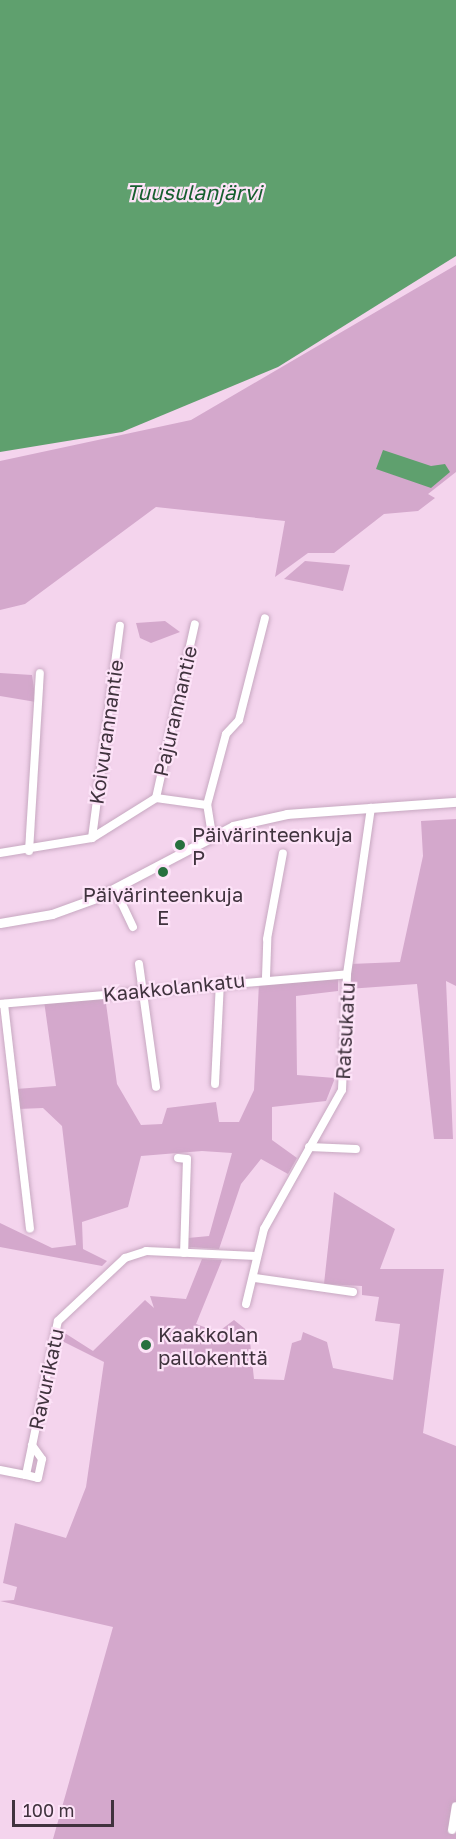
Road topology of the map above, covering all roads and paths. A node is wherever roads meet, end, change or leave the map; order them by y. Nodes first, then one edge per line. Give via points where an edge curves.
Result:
1 (265, 618) dead end
2 (195, 624) dead end
3 (120, 626) dead end
4 (40, 673) dead end
5 (156, 798) junction
6 (456, 802) edge
7 (207, 805) junction
8 (371, 808) junction
9 (212, 835) junction
10 (92, 838) junction
11 (28, 851) junction
12 (0, 853) edge
13 (283, 853) dead end
14 (115, 889) junction
15 (0, 923) edge
16 (133, 927) dead end
17 (139, 964) dead end
18 (347, 974) junction
19 (266, 976) junction
20 (220, 983) junction
21 (142, 990) junction
22 (2, 1004) edge
23 (215, 1084) dead end
24 (156, 1087) dead end
25 (309, 1147) junction
26 (356, 1149) dead end
27 (178, 1158) dead end
28 (30, 1228) dead end
29 (184, 1253) junction
30 (256, 1256) junction
31 (255, 1278) junction
32 (353, 1292) dead end
33 (246, 1304) dead end
34 (32, 1445) junction
35 (0, 1470) edge
36 (26, 1475) junction
37 (456, 1806) edge
38 (453, 1830) dead end

1 - 7 street via 239,720 226,734
2 - 5 street, Pajurannantie
3 - 10 street, Koivurannantie
4 - 11 street
5 - 7 street
5 - 10 street
6 - 8 street
7 - 9 street
8 - 9 street via 269,816
8 - 18 street, Ratsukatu
9 - 14 street
10 - 11 street
11 - 12 street
13 - 19 street via 267,939
14 - 15 street via 52,914
14 - 16 street
17 - 21 street
18 - 19 street, Kaakkolankatu
18 - 25 street, Ratsukatu via 342,1090
19 - 20 street, Kaakkolankatu
20 - 21 street, Kaakkolankatu
20 - 23 street
21 - 22 street, Kaakkolankatu
21 - 24 street
22 - 28 street
25 - 26 street
25 - 30 street, Ratsukatu via 271,1216
27 - 29 street via 187,1159
29 - 30 street, Ravurikatu
29 - 34 street, Ravurikatu via 131,1254 62,1315
30 - 31 street, Ratsukatu
31 - 32 street
31 - 33 street, Ratsukatu
34 - 36 street, Ravurikatu
34 - 36 street, Ravurikatu via 42,1459 38,1478
35 - 36 street
37 - 38 street

